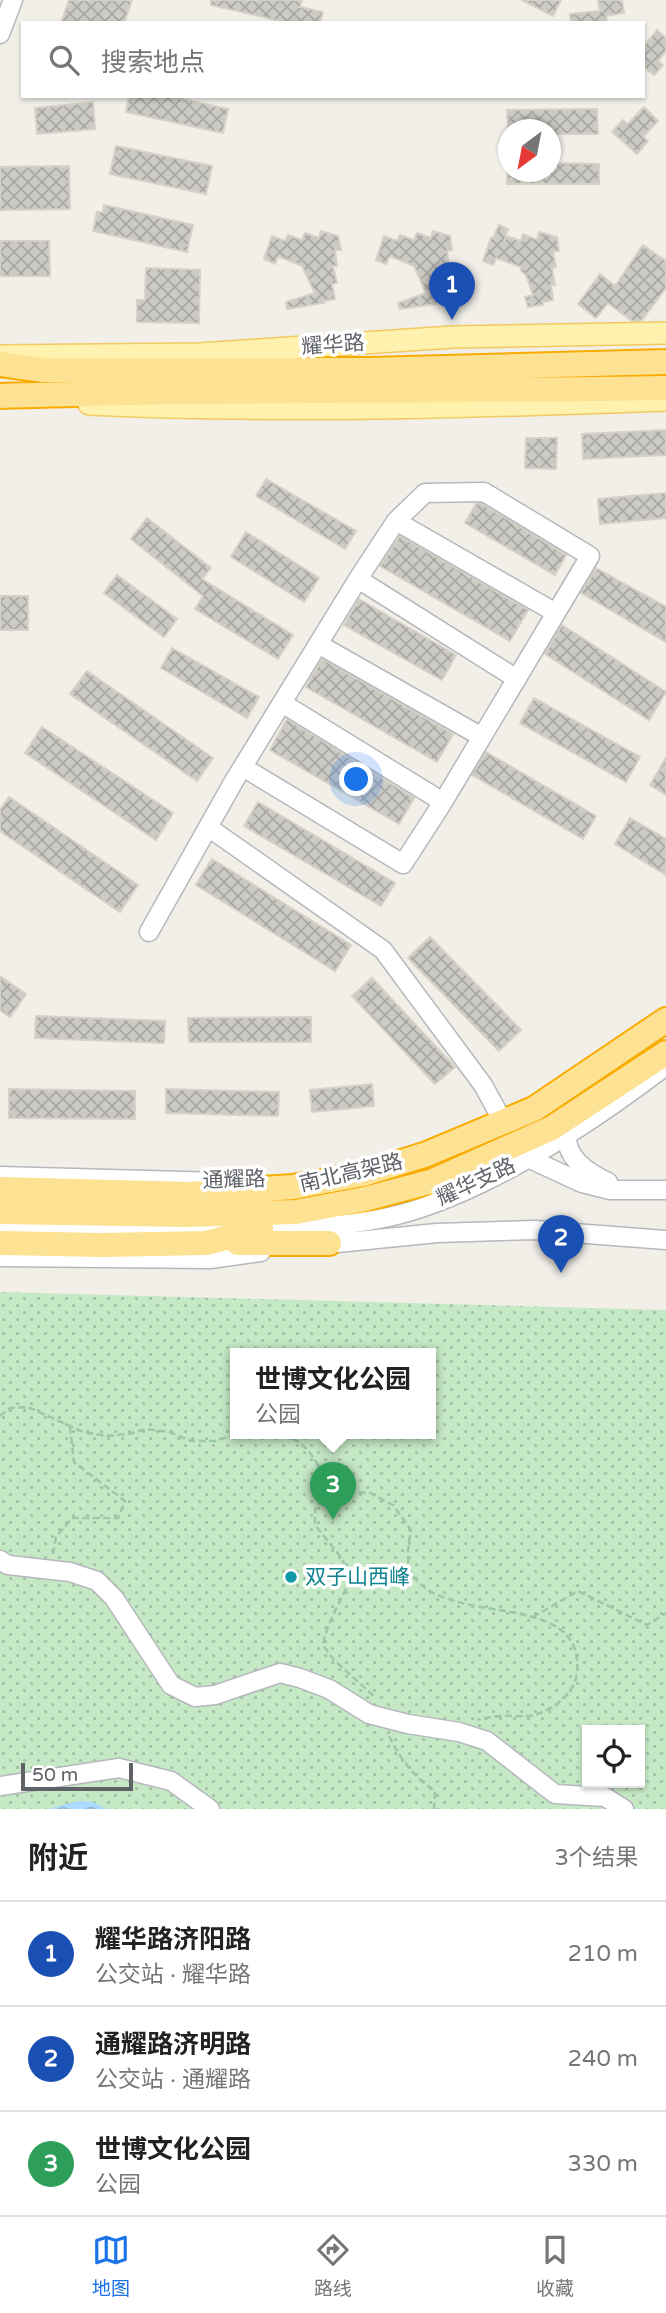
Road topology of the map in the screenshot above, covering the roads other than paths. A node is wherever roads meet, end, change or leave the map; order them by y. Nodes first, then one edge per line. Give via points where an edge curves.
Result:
1 (13, 0) edge
2 (0, 34) edge
3 (666, 333) edge
4 (0, 356) edge
5 (666, 362) edge
6 (0, 364) edge
7 (373, 381) junction
8 (666, 388) edge
9 (0, 398) edge
10 (666, 400) edge
11 (396, 521) junction
12 (358, 579) junction
13 (556, 613) junction
14 (318, 644) junction
15 (517, 679) junction
16 (282, 703) junction
17 (482, 737) junction
18 (243, 767) junction
19 (443, 802) junction
20 (208, 827) junction
21 (149, 932) dead end
22 (666, 1006) edge
23 (666, 1020) edge
24 (666, 1053) edge
25 (666, 1065) edge
26 (500, 1116) junction
27 (567, 1134) junction
28 (528, 1158) junction
29 (0, 1176) edge
30 (635, 1188) junction
31 (0, 1189) edge
32 (666, 1190) edge
33 (0, 1212) edge
34 (0, 1228) edge
35 (261, 1229) junction
36 (666, 1240) edge
37 (206, 1242) junction
38 (0, 1243) edge
39 (329, 1243) junction
40 (0, 1257) edge
41 (0, 1560) edge
42 (0, 1786) edge
43 (210, 1809) edge
44 (624, 1809) edge

1 - 2 street
3 - 4 main road, 耀华路 via 453,337 199,354
5 - 7 highway
6 - 7 highway via 43,370
7 - 8 highway via 465,392
7 - 9 highway
9 - 10 main road via 251,408
11 - 12 street
11 - 13 street
11 - 13 street via 425,493 484,492 590,556
12 - 14 street
12 - 15 street
13 - 15 street
14 - 16 street
14 - 17 street
15 - 17 street
16 - 18 street
16 - 19 street
17 - 19 street
18 - 19 street via 403,864
18 - 20 street
20 - 21 street
20 - 26 street via 383,950 483,1085
22 - 26 street via 620,1043
23 - 31 highway, 南北高架路 via 534,1109 428,1154 363,1174 293,1187 190,1194
24 - 33 highway, 南北高架路 via 552,1128 433,1181 365,1199 296,1212
25 - 27 street, 耀华支路
26 - 29 street, 通耀路 via 433,1144 298,1176 233,1182
27 - 28 street, 耀华支路
27 - 30 street via 566,1146 587,1172
28 - 30 street via 610,1190
28 - 35 street, 耀华支路 via 420,1208 338,1226
30 - 32 street
34 - 35 street
35 - 37 highway
36 - 39 street via 535,1230
37 - 38 highway
37 - 39 highway
39 - 40 street via 210,1259
41 - 44 street via 97,1581 114,1598 171,1685 195,1697 280,1674 300,1678 329,1689 369,1714 486,1741 555,1794 605,1797
42 - 43 street via 119,1768 170,1781

